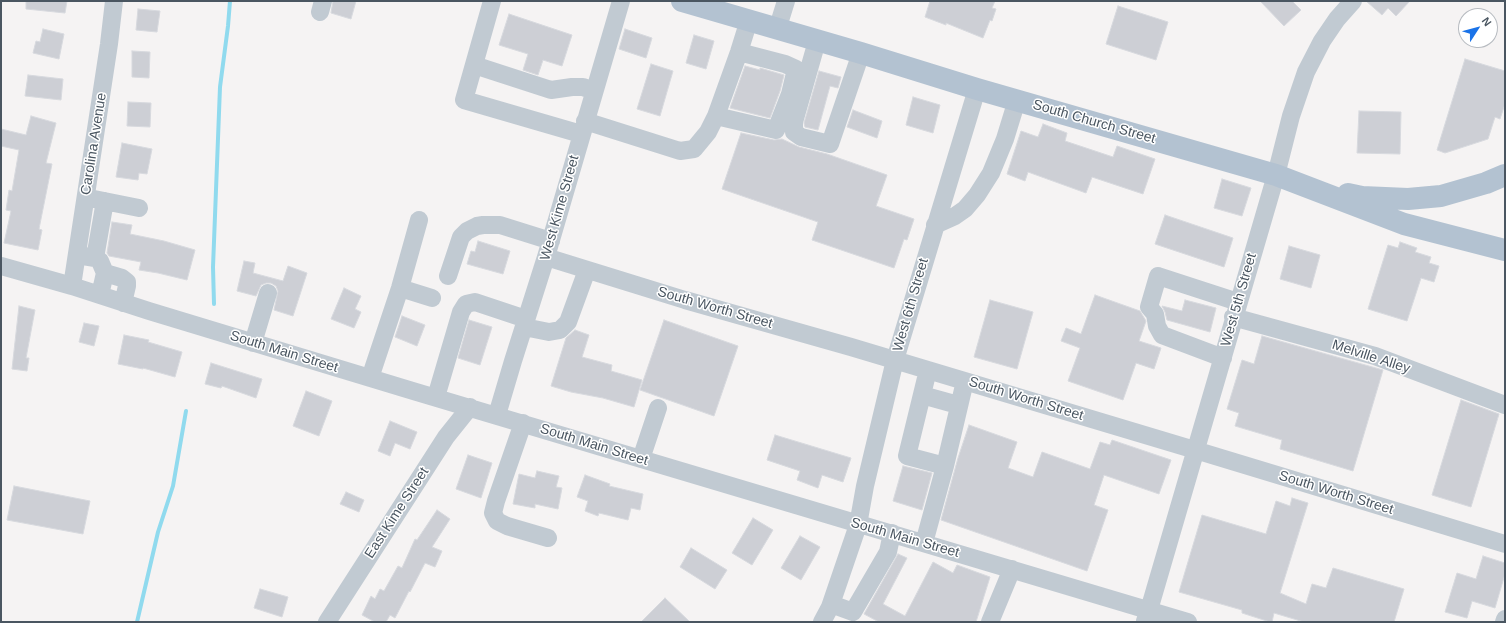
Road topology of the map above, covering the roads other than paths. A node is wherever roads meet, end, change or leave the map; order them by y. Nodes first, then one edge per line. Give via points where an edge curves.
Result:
1 (114, 1) edge
2 (492, 1) edge
3 (621, 1) edge
4 (682, 1) edge
5 (786, 1) edge
6 (1353, 1) edge
7 (748, 20) junction
8 (777, 30) junction
9 (811, 39) junction
10 (739, 52) junction
11 (861, 53) junction
12 (474, 65) junction
13 (796, 69) junction
14 (977, 89) junction
15 (594, 91) junction
16 (1017, 100) junction
17 (716, 116) junction
18 (583, 128) junction
19 (1276, 175) junction
20 (1505, 175) edge
21 (86, 198) junction
22 (105, 201) junction
23 (139, 208) dead end
24 (419, 220) dead end
25 (934, 225) junction
26 (548, 249) junction
27 (1505, 250) edge
28 (77, 255) junction
29 (95, 258) junction
30 (1, 266) edge
31 (587, 270) junction
32 (105, 273) junction
33 (448, 276) dead end
34 (72, 286) junction
35 (400, 288) junction
36 (268, 294) dead end
37 (100, 295) junction
38 (432, 298) dead end
39 (123, 303) junction
40 (1236, 310) junction
41 (525, 323) junction
42 (253, 343) junction
43 (1223, 358) junction
44 (895, 360) junction
45 (928, 370) junction
46 (370, 378) junction
47 (965, 381) junction
48 (922, 395) junction
49 (436, 398) junction
50 (1505, 405) edge
51 (958, 406) junction
52 (470, 407) junction
53 (658, 408) dead end
54 (497, 415) junction
55 (523, 423) junction
56 (1195, 450) junction
57 (641, 459) junction
58 (945, 466) junction
59 (858, 525) junction
60 (892, 533) junction
61 (548, 538) dead end
62 (924, 543) junction
63 (1505, 544) edge
64 (1012, 569) junction
65 (831, 604) junction
66 (1147, 616) edge
67 (856, 617) edge
68 (327, 622) edge
69 (822, 622) edge
70 (990, 622) edge
71 (1188, 622) edge

1 - 21 street, Carolina Avenue
2 - 12 street
3 - 15 street, West Kime Street
4 - 7 main road, South Church Street
5 - 8 street
6 - 19 street, West 5th Street via 1322,41 1306,72 1291,116
7 - 8 main road, South Church Street
7 - 10 street
8 - 9 main road, South Church Street
9 - 11 main road, South Church Street
9 - 11 street via 794,122 794,132 801,137 830,144
9 - 13 street
10 - 13 street
10 - 17 street
11 - 14 main road, South Church Street
12 - 15 street via 551,90 572,87
12 - 18 street via 464,100
13 - 17 street via 790,94 776,130
14 - 16 main road, South Church Street
14 - 25 street, West 6th Street
15 - 18 street, West Kime Street
16 - 19 main road, South Church Street
16 - 25 street via 991,173 977,195 955,216
17 - 18 street via 708,132 694,149 680,151
18 - 26 street, West Kime Street
19 - 20 main road via 1362,197 1408,199 1441,196
19 - 27 main road, South Church Street via 1404,224
19 - 40 street, West 5th Street
21 - 22 street
21 - 28 street, Carolina Avenue
22 - 23 street
22 - 29 street
24 - 35 street
25 - 44 street, West 6th Street
26 - 31 street, South Worth Street
26 - 33 street, South Worth Street via 500,225 477,226 461,237
26 - 41 street, West Kime Street
28 - 29 street
28 - 34 street, Carolina Avenue
29 - 32 street via 100,261
30 - 34 street, South Main Street
31 - 41 street via 568,322 560,330 549,332
31 - 44 street, South Worth Street
32 - 37 street
32 - 39 street via 127,282
34 - 37 street, South Main Street
35 - 38 street
35 - 46 street
36 - 42 street
37 - 39 street, South Main Street
39 - 42 street, South Main Street
40 - 43 street, West 5th Street
40 - 43 street, Melville Alley via 1158,276 1149,307 1155,314 1162,335
40 - 50 street, Melville Alley via 1375,356
41 - 49 street via 475,302 466,304 461,312
41 - 54 street, West Kime Street
42 - 46 street, South Main Street
43 - 56 street, West 5th Street
44 - 45 street, South Worth Street
44 - 59 street, West 6th Street
45 - 47 street, South Worth Street
45 - 48 street
46 - 49 street, South Main Street
47 - 51 street
47 - 56 street, South Worth Street
48 - 51 street
48 - 58 street via 907,456
49 - 52 street, South Main Street
51 - 58 street
52 - 54 street, South Main Street
52 - 68 street, East Kime Street via 446,437
53 - 57 street
54 - 55 street, South Main Street
55 - 57 street, South Main Street
55 - 61 street via 493,513 497,520 507,526
56 - 63 street, South Worth Street
56 - 66 street, West 5th Street
57 - 59 street, South Main Street
58 - 62 street
59 - 60 street, South Main Street
59 - 65 street, West 6th Street
60 - 62 street, South Main Street
60 - 67 street via 888,552
62 - 64 street, South Main Street
64 - 66 street, South Main Street
64 - 70 street
65 - 67 street
65 - 69 street, West 6th Street
66 - 71 street, South Main Street

